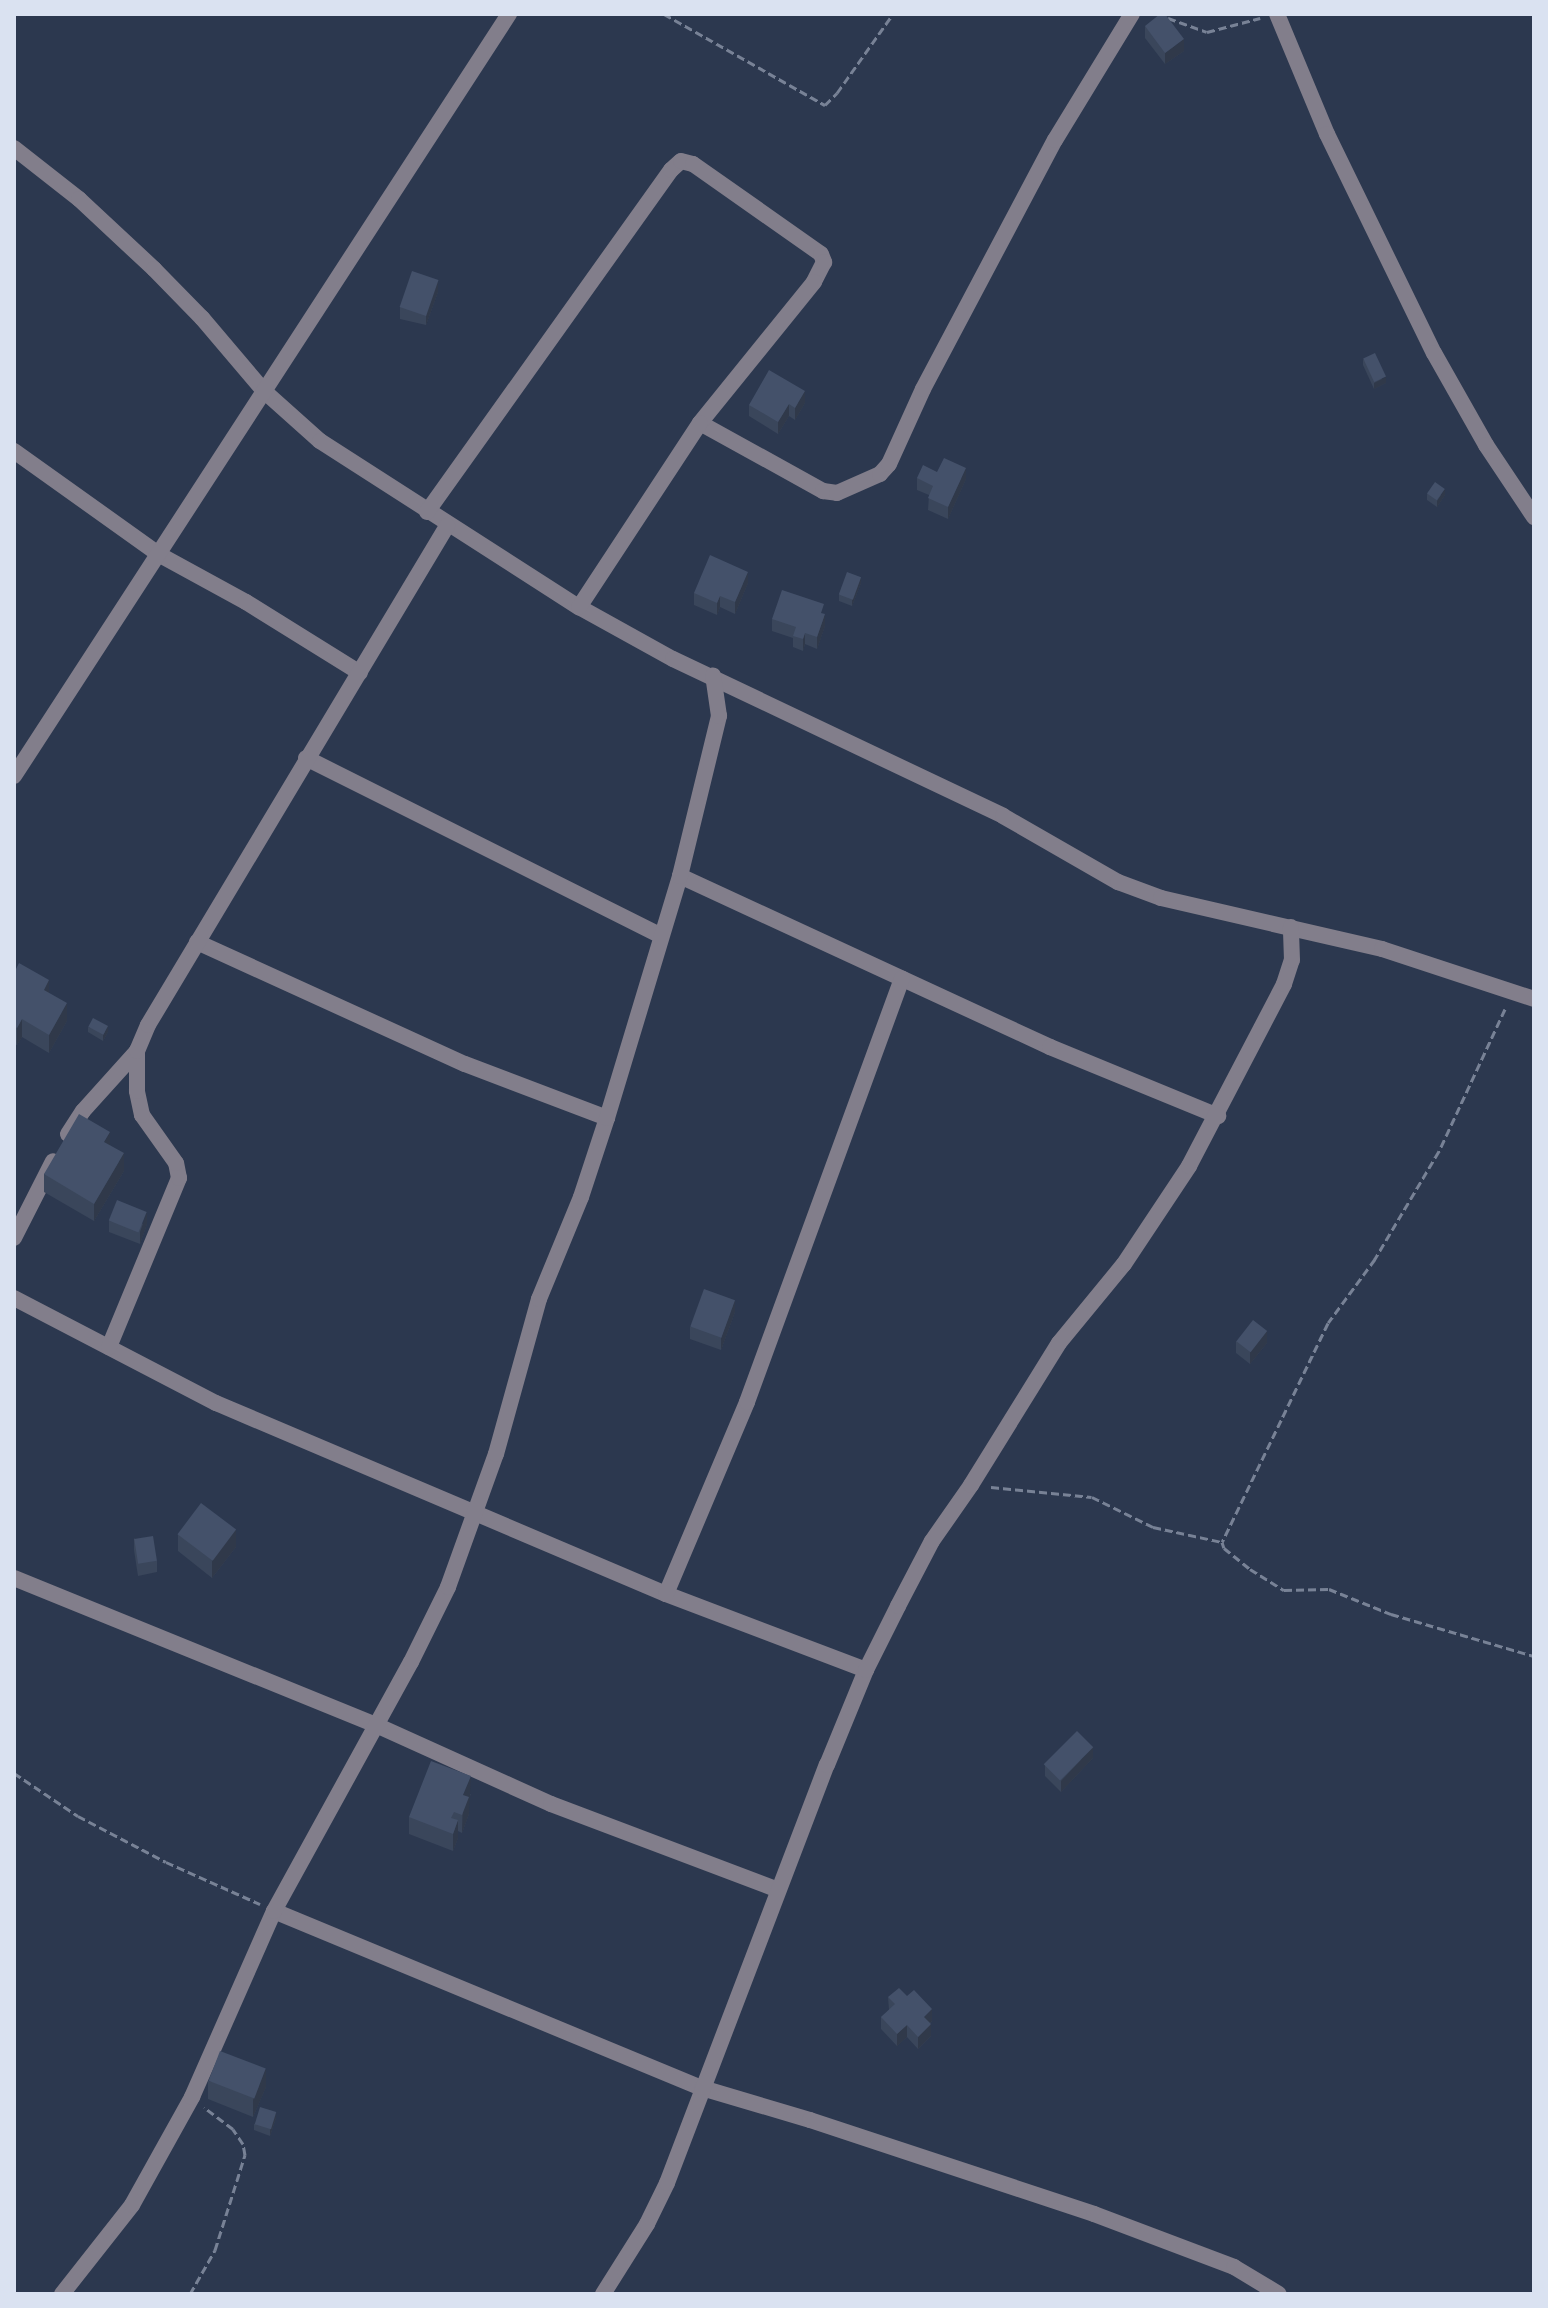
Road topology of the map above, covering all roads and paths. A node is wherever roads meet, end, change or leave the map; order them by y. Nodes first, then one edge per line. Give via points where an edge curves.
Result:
1 (509, 14) edge
2 (664, 14) edge
3 (893, 14) edge
4 (1132, 14) edge
5 (1162, 16) edge
6 (1270, 16) edge
7 (14, 148) edge
8 (264, 391) junction
9 (700, 423) junction
10 (14, 451) edge
11 (427, 512) junction
12 (1534, 517) edge
13 (447, 526) junction
14 (160, 555) junction
15 (579, 607) junction
16 (360, 673) junction
17 (713, 675) junction
18 (306, 758) junction
19 (14, 776) edge
20 (680, 876) junction
21 (1291, 927) junction
22 (661, 936) junction
23 (197, 942) junction
24 (902, 978) junction
25 (1513, 992) junction
26 (1534, 999) edge
27 (137, 1051) junction
28 (1218, 1116) junction
29 (607, 1118) junction
30 (14, 1238) edge
31 (14, 1298) edge
32 (109, 1347) junction
33 (971, 1485) junction
34 (478, 1511) junction
35 (1222, 1542) junction
36 (14, 1578) edge
37 (666, 1594) junction
38 (1534, 1656) edge
39 (866, 1670) junction
40 (376, 1725) junction
41 (14, 1773) edge
42 (778, 1890) junction
43 (274, 1911) junction
44 (702, 2088) junction
45 (192, 2097) junction
46 (62, 2294) edge
47 (190, 2294) edge
48 (603, 2294) edge
49 (1279, 2294) edge

1 - 8 street
2 - 3 path via 825,105
4 - 9 street via 1055,140 880,474 837,493 823,491
5 - 6 path via 1200,32
6 - 12 street via 1427,340
7 - 8 street via 59,181 154,269
8 - 11 street via 320,441
8 - 14 street
9 - 11 street via 814,282 824,262 797,237 693,164 681,161
9 - 15 street
10 - 14 street
11 - 13 street
13 - 15 street
13 - 16 street
14 - 16 street
14 - 19 street
15 - 17 street
16 - 18 street
17 - 20 street via 719,716
17 - 21 street via 1003,816 1118,882 1161,898
18 - 22 street
18 - 23 street
20 - 22 street
20 - 24 street
21 - 25 street via 1382,949
21 - 28 street via 1292,960 1284,984
22 - 29 street
23 - 27 street
23 - 29 street via 465,1064
24 - 28 street via 1050,1047
24 - 37 street via 747,1402
25 - 26 street
25 - 35 path via 1439,1151 1375,1259 1328,1323
27 - 30 street via 83,1111
27 - 32 street via 142,1115 176,1163 179,1178
28 - 33 street via 1159,1215 1059,1343
29 - 34 street via 539,1299
31 - 32 street
32 - 34 street via 216,1403
33 - 35 path via 1092,1497 1160,1530
33 - 39 street via 932,1541
34 - 37 street
34 - 40 street via 448,1587
35 - 38 path via 1250,1569 1284,1590 1329,1589 1391,1614
36 - 40 street
37 - 39 street
39 - 42 street
40 - 42 street via 551,1804
40 - 43 street
41 - 43 path via 78,1816
42 - 44 street
43 - 44 street
43 - 45 street
44 - 48 street via 667,2183
44 - 49 street via 1094,2214 1234,2267
45 - 46 street via 132,2205
45 - 47 path via 233,2129 245,2155 215,2250

